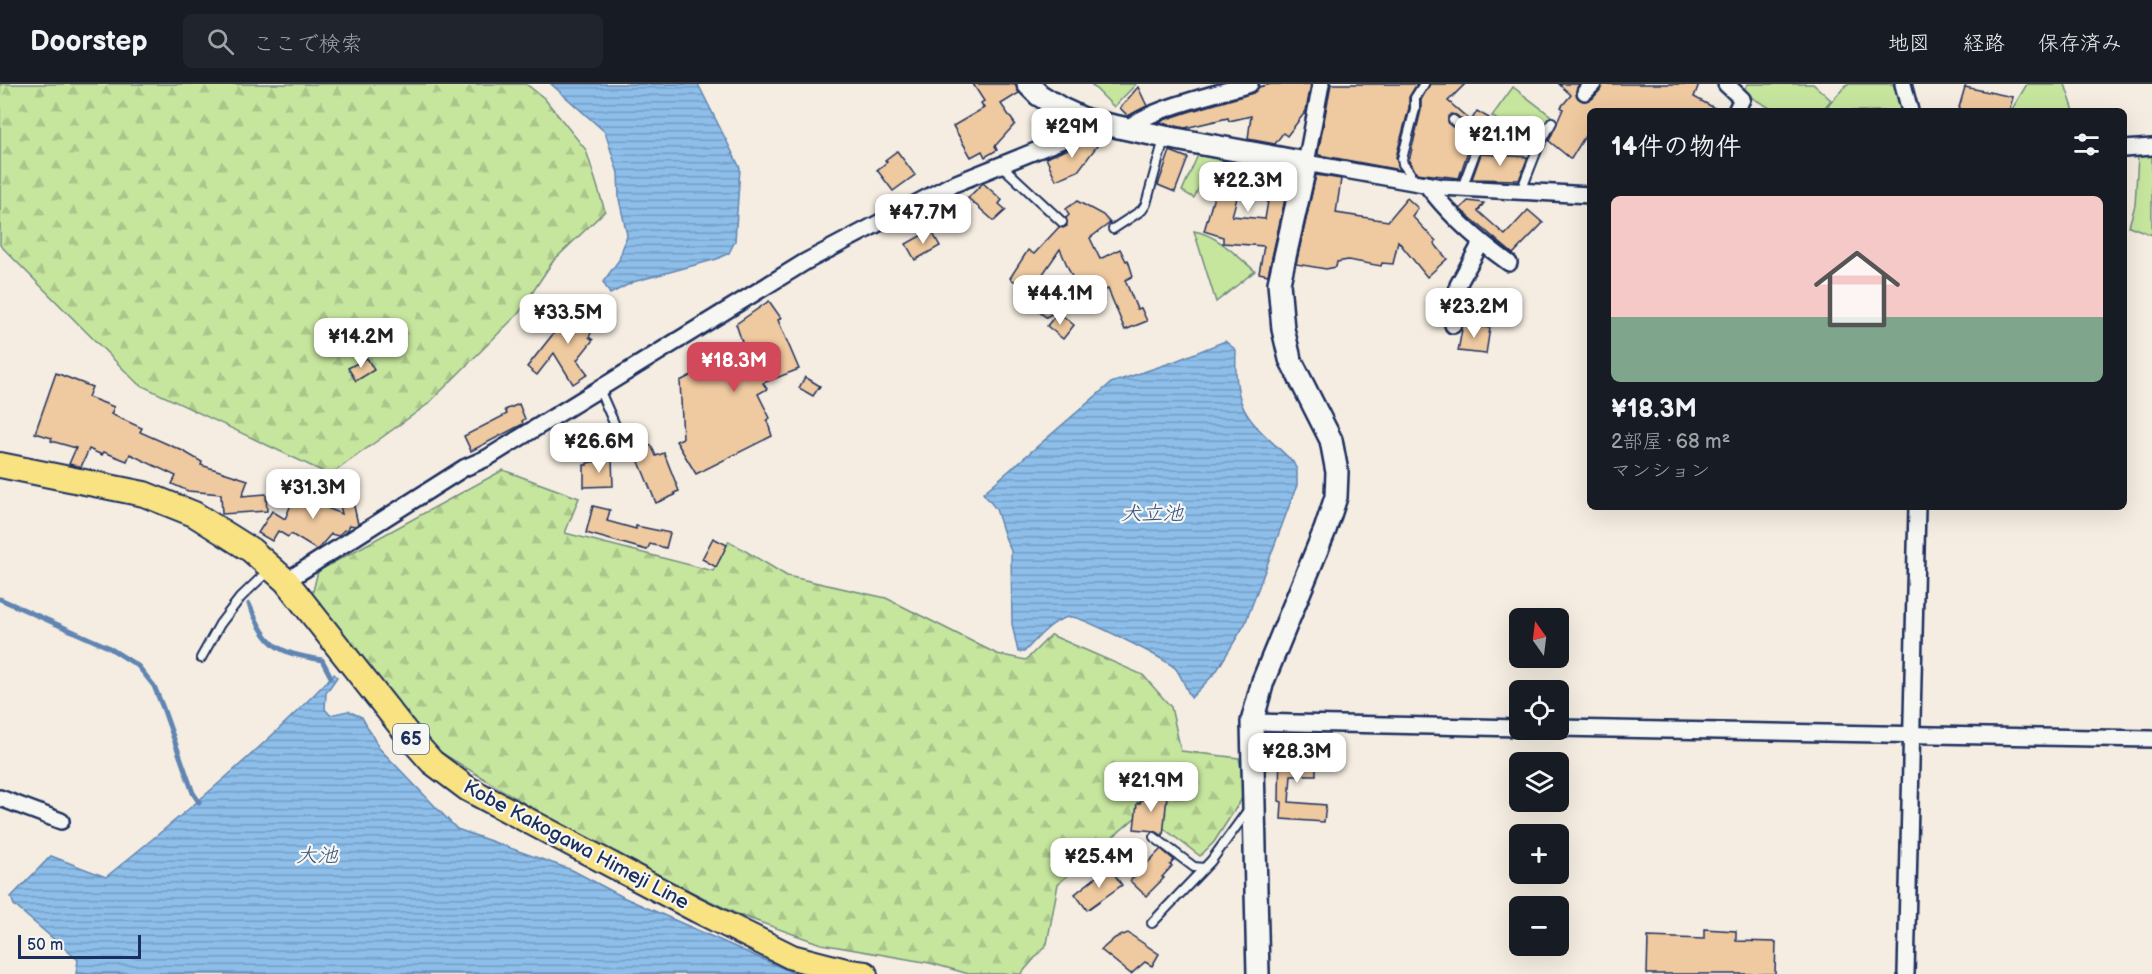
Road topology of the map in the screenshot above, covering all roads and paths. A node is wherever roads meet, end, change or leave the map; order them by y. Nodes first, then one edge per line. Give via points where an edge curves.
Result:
1 (1028, 84) edge
2 (1250, 84) edge
3 (1321, 84) edge
4 (1424, 84) edge
5 (1726, 84) edge
6 (1903, 84) edge
7 (1738, 108) edge
8 (1909, 108) edge
9 (1086, 120) junction
10 (1453, 120) dead end
11 (1552, 122) dead end
12 (1127, 129) junction
13 (1165, 138) junction
14 (2152, 147) edge
15 (2127, 149) edge
16 (1306, 163) junction
17 (1001, 165) junction
18 (1418, 183) junction
19 (1462, 188) junction
20 (1521, 191) junction
21 (1587, 195) edge
22 (1062, 222) dead end
23 (1113, 229) dead end
24 (1481, 243) junction
25 (1509, 263) dead end
26 (1454, 324) dead end
27 (599, 389) junction
28 (625, 448) dead end
29 (0, 465) edge
30 (1917, 510) edge
31 (278, 575) junction
32 (201, 658) dead end
33 (1252, 722) junction
34 (1509, 728) edge
35 (1569, 728) edge
36 (1911, 736) junction
37 (2152, 739) edge
38 (0, 798) edge
39 (1254, 804) junction
40 (61, 821) dead end
41 (1154, 837) dead end
42 (1204, 868) junction
43 (1152, 923) dead end
44 (865, 974) edge
45 (1258, 974) edge
46 (1906, 974) edge

1 - 9 main road via 1047,100
2 - 12 street via 1153,114
3 - 16 street
4 - 18 lane via 1415,98 1402,159
5 - 7 street via 1742,99
6 - 8 street
9 - 12 main road
9 - 17 street via 1070,137
10 - 19 lane via 1477,139 1478,145
11 - 20 lane
12 - 13 main road
13 - 16 main road
13 - 23 lane via 1146,204
14 - 15 street
16 - 18 street
16 - 33 main road via 1279,283 1290,359 1331,440 1337,472 1335,497 1263,681
17 - 22 lane
17 - 27 street via 949,186 805,262
18 - 19 street
18 - 24 street
19 - 20 street
20 - 21 street
24 - 25 street
24 - 26 street via 1458,285
27 - 28 lane
27 - 31 street via 487,458
29 - 31 main road, Kobe Kakogawa Himeji Line / 65 via 144,494 169,503 251,550
30 - 36 street
31 - 32 lane via 240,598
31 - 44 main road, Kobe Kakogawa Himeji Line / 65 via 408,735 432,762 468,789 792,957
33 - 34 street
33 - 39 main road
35 - 36 street
36 - 37 street
36 - 46 street
38 - 40 street
39 - 42 lane
39 - 45 main road
41 - 42 lane via 1194,867
42 - 43 lane

